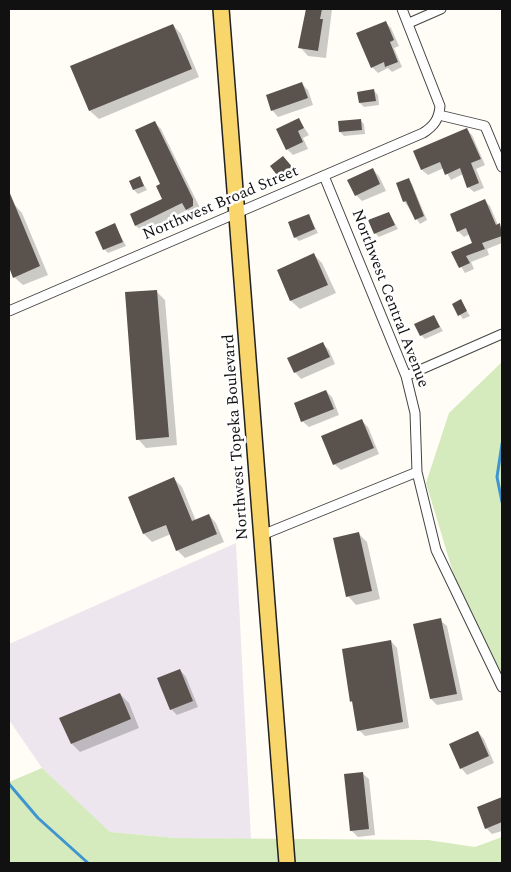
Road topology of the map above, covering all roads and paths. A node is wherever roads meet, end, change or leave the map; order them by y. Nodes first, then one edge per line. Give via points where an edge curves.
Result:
1 (221, 9) edge
2 (402, 9) edge
3 (441, 9) edge
4 (408, 23) junction
5 (439, 115) junction
6 (502, 167) edge
7 (324, 176) junction
8 (237, 213) junction
9 (9, 311) edge
10 (502, 334) edge
11 (406, 376) junction
12 (417, 472) junction
13 (262, 535) junction
14 (502, 687) edge
15 (287, 863) edge

1 - 8 main road, Northwest Topeka Boulevard
2 - 4 street
3 - 4 street
4 - 5 street via 440,106
5 - 6 street via 485,126
5 - 7 street, Northwest Broad Street via 431,128 423,133
7 - 8 street, Northwest Broad Street
7 - 11 street, Northwest Central Avenue
8 - 9 street, Northwest Broad Street
8 - 13 main road, Northwest Topeka Boulevard
10 - 11 street
11 - 12 street, Northwest Central Avenue via 415,413
12 - 13 street
12 - 14 street, Northwest Central Avenue via 436,550
13 - 15 main road, Northwest Topeka Boulevard

